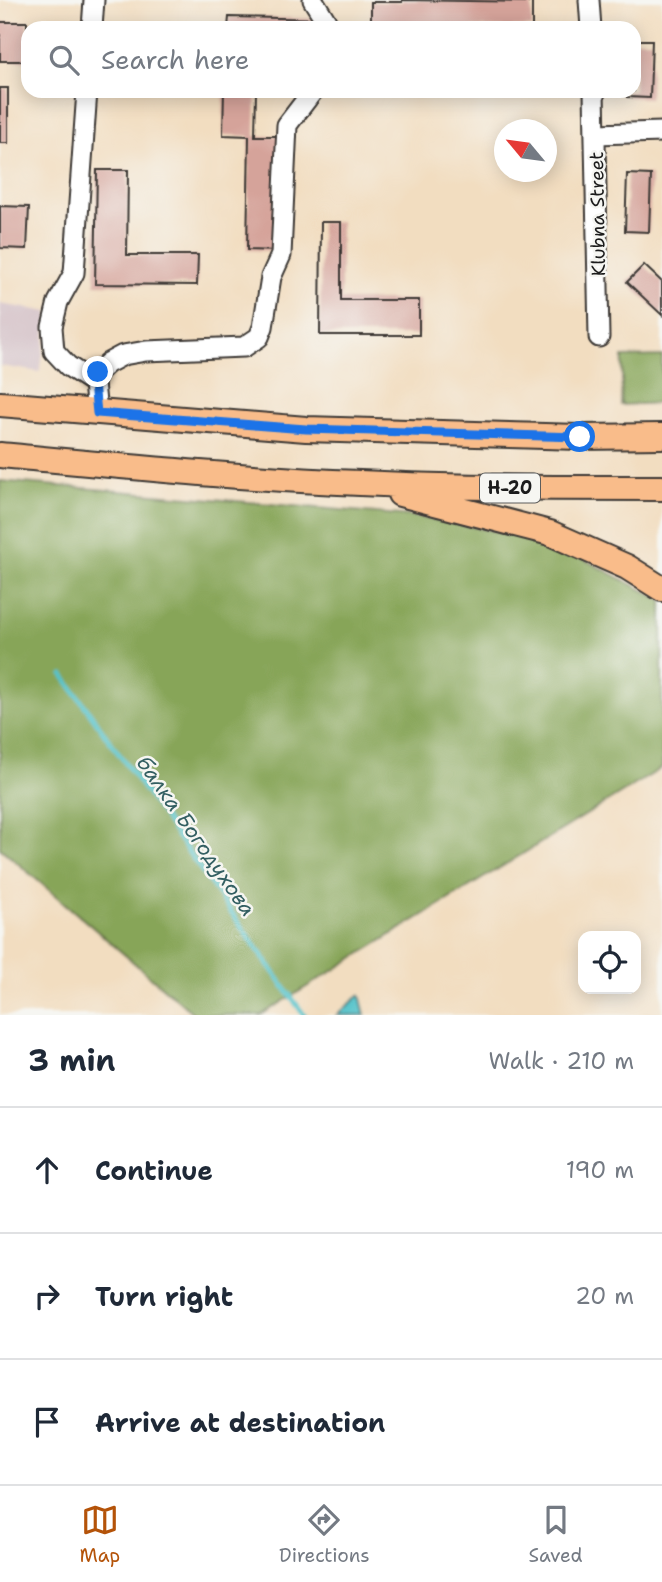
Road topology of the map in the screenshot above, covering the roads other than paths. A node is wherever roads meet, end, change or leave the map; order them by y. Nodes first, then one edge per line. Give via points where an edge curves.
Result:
1 (94, 0) edge
2 (313, 0) edge
3 (589, 0) edge
4 (92, 21) edge
5 (326, 21) edge
6 (590, 21) edge
7 (86, 98) edge
8 (308, 98) edge
9 (594, 98) edge
10 (662, 132) edge
11 (596, 134) junction
12 (599, 337) dead end
13 (94, 383) junction
14 (0, 404) edge
15 (97, 413) junction
16 (662, 436) edge
17 (0, 455) edge
18 (358, 483) junction
19 (662, 488) edge
20 (662, 589) edge

1 - 4 street
2 - 5 street
3 - 6 street
7 - 13 street via 74,273 58,302 52,327 54,351
8 - 13 street via 287,125 281,255 271,277 259,337 243,347 123,355 98,372
9 - 11 street, Klubna Street
10 - 11 street
11 - 12 street, Klubna Street
13 - 15 street
14 - 15 main road
15 - 16 main road via 306,429
17 - 18 main road, Н-20
18 - 19 main road, Н-20
18 - 20 main road via 550,534 627,567

